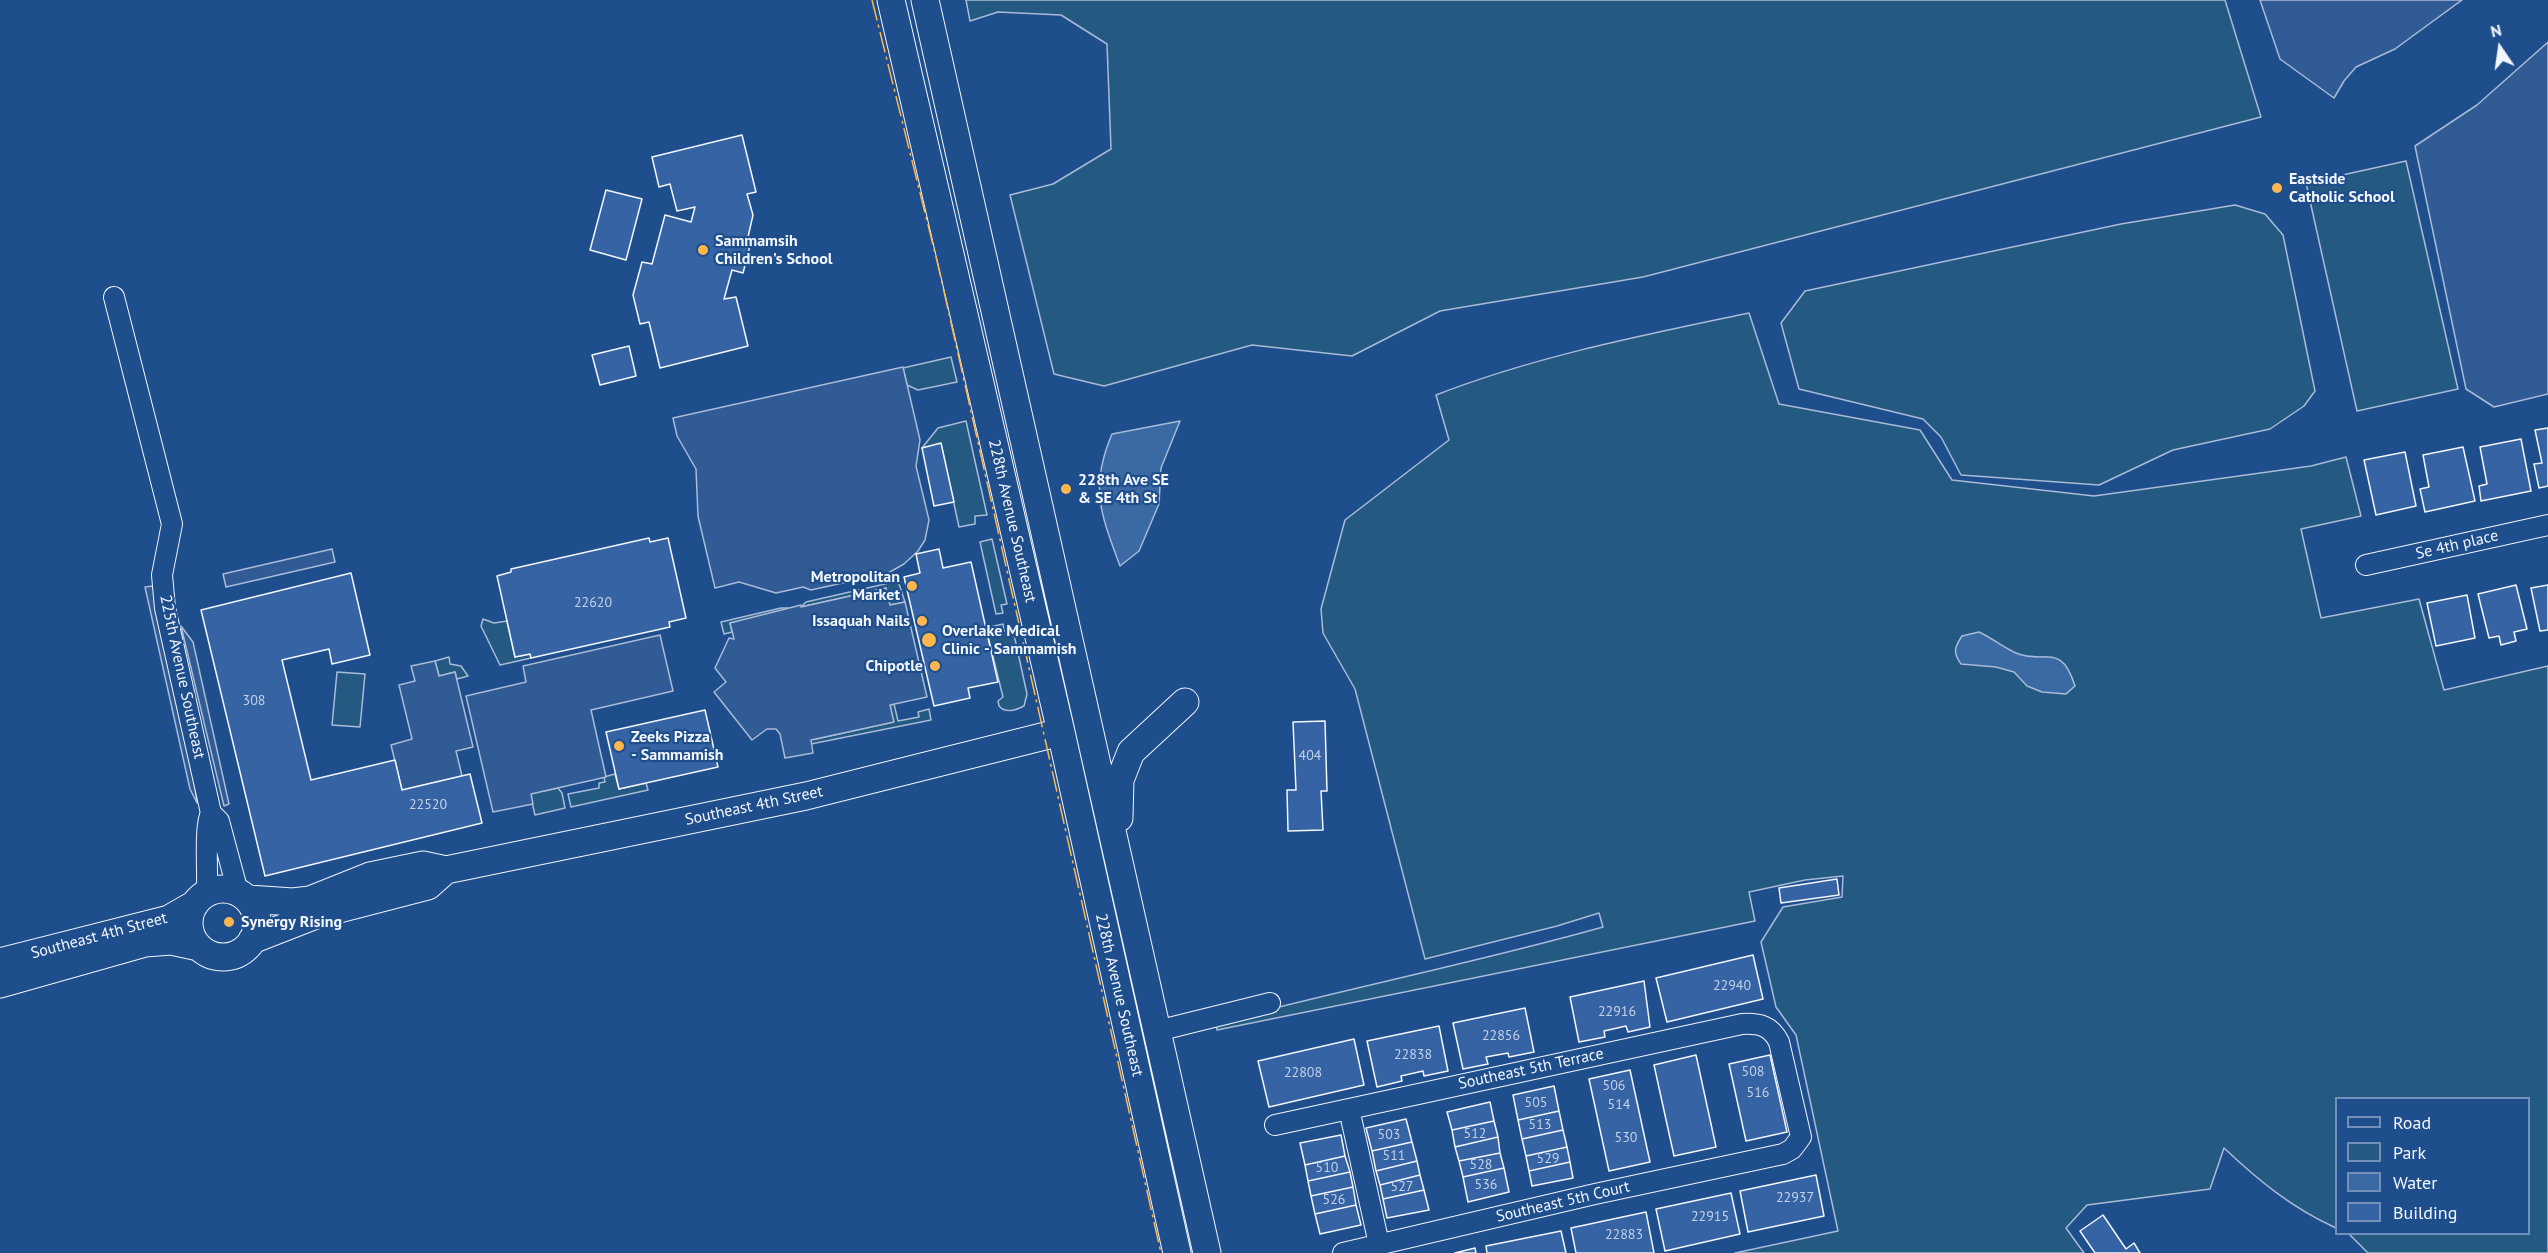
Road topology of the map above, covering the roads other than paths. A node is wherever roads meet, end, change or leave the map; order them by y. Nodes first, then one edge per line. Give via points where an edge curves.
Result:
1 (891, 0) edge
2 (925, 0) edge
3 (114, 297) dead end
4 (2548, 525) edge
5 (2366, 565) dead end
6 (1185, 702) dead end
7 (1061, 732) junction
8 (211, 813) junction
9 (446, 870) junction
10 (243, 896) junction
11 (1127, 897) junction
12 (201, 898) junction
13 (252, 940) junction
14 (199, 947) junction
15 (0, 962) edge
16 (0, 984) edge
17 (1270, 1003) dead end
18 (1157, 1031) junction
19 (1349, 1109) junction
20 (1275, 1125) dead end
21 (1783, 1154) joint
22 (1379, 1244) junction
23 (1177, 1253) edge
24 (1207, 1253) edge
25 (1343, 1253) edge

1 - 7 main road, 228th Avenue Southeast
2 - 11 main road, 228th Avenue Southeast
3 - 8 street, 225th Avenue Southeast via 172,524 162,575 165,608
4 - 5 street, Se 4th place
6 - 11 main road via 1131,752 1120,780 1119,823
7 - 9 main road, Southeast 4th Street via 806,796
7 - 23 main road, 228th Avenue Southeast
8 - 10 street, 225th Avenue Southeast via 219,821
8 - 12 street, 225th Avenue Southeast via 206,823 209,856
9 - 10 main road, Southeast 4th Street via 423,865 370,876 310,900 292,902
9 - 13 main road, Southeast 4th Street via 428,886 316,915
10 - 12 main road via 217,889
10 - 13 main road via 257,920
11 - 18 main road, 228th Avenue Southeast
12 - 14 main road via 189,917 189,928
12 - 15 main road, Southeast 4th Street via 169,919
13 - 14 main road via 232,956 220,957
14 - 16 main road, Southeast 4th Street via 171,941 145,943
17 - 18 street
18 - 24 main road, 228th Avenue Southeast
19 - 20 street, Southeast 5th Terrace
19 - 21 street, Southeast 5th Terrace via 1754,1023 1772,1030 1779,1042 1801,1137
19 - 22 street
21 - 22 street, Southeast 5th Court
22 - 25 street, Southeast 5th Court

